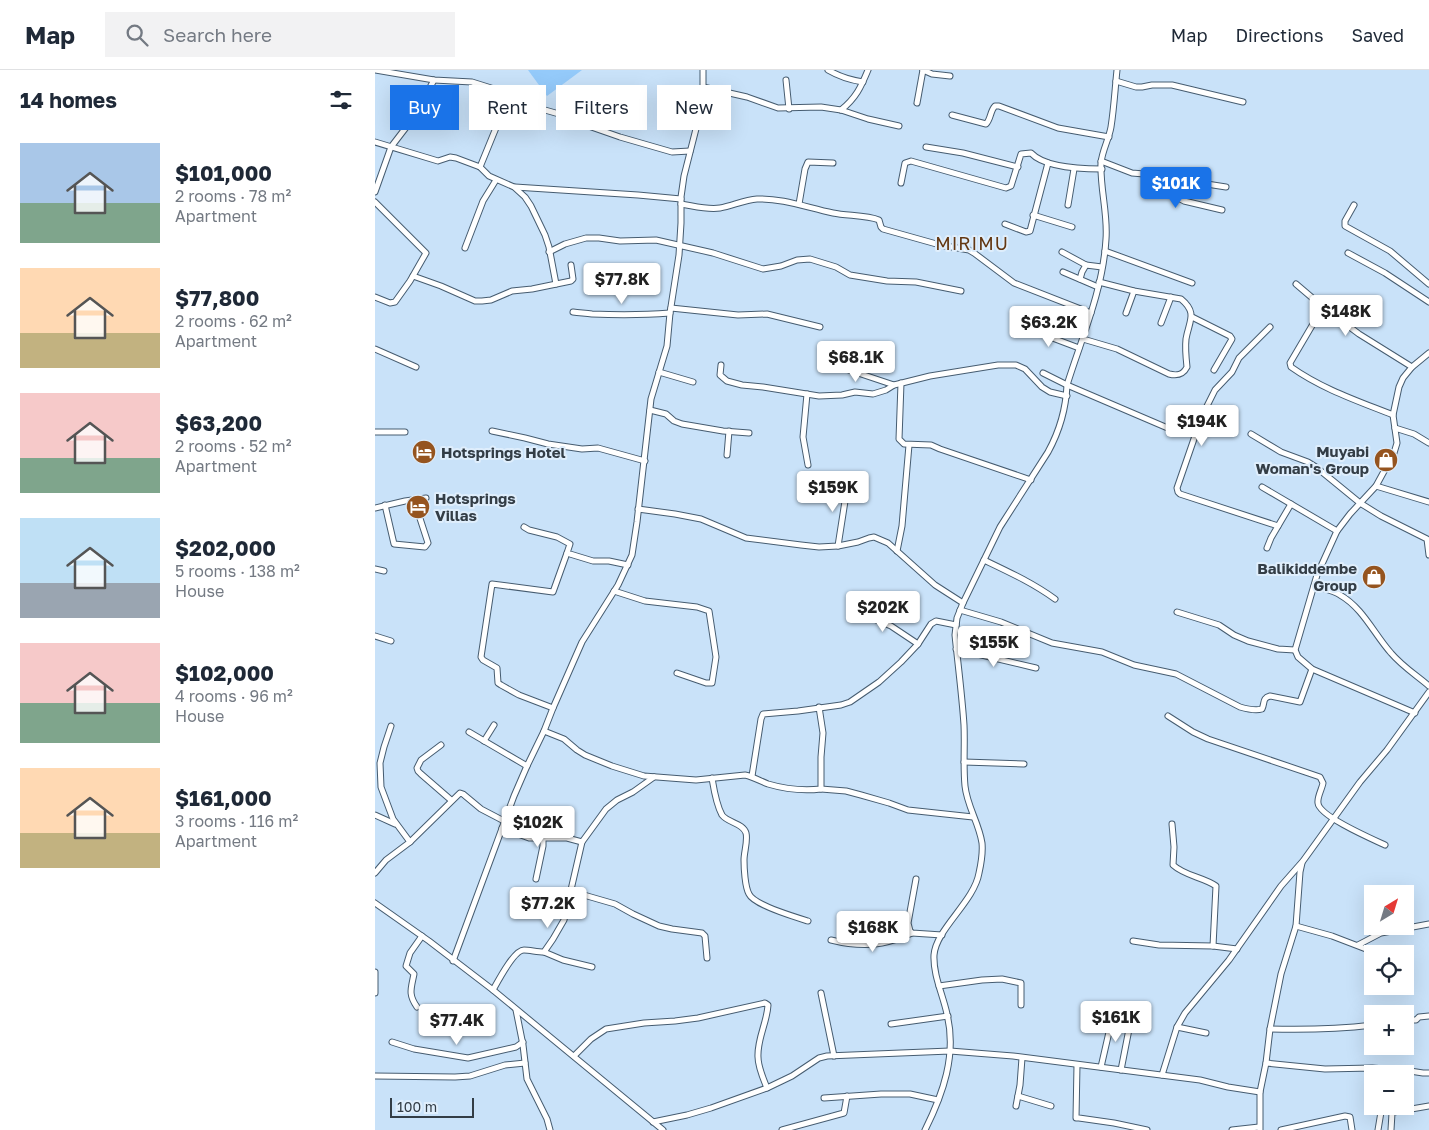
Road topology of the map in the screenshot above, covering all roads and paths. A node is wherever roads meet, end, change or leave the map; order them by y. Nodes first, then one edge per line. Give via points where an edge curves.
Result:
1 (375, 70) edge
2 (703, 70) edge
3 (829, 70) edge
4 (868, 70) edge
5 (923, 70) edge
6 (1117, 70) edge
7 (950, 76) dead end
8 (434, 80) junction
9 (786, 80) dead end
10 (1116, 81) junction
11 (863, 82) junction
12 (482, 85) edge
13 (703, 85) edge
14 (731, 93) edge
15 (1243, 102) dead end
16 (917, 103) dead end
17 (789, 108) junction
18 (546, 110) edge
19 (841, 110) junction
20 (952, 115) dead end
21 (899, 126) dead end
22 (495, 130) edge
23 (696, 130) edge
24 (1109, 137) junction
25 (375, 142) edge
26 (391, 146) junction
27 (925, 146) dead end
28 (690, 151) junction
29 (1101, 161) junction
30 (833, 163) dead end
31 (1048, 163) junction
32 (480, 167) junction
33 (1018, 167) junction
34 (1074, 169) junction
35 (1101, 169) junction
36 (1168, 176) junction
37 (496, 180) junction
38 (901, 183) dead end
39 (514, 187) junction
40 (1226, 187) dead end
41 (375, 192) edge
42 (375, 202) edge
43 (681, 202) junction
44 (799, 204) junction
45 (1068, 205) dead end
46 (1354, 205) dead end
47 (1222, 210) dead end
48 (1033, 215) junction
49 (1005, 224) dead end
50 (1072, 227) dead end
51 (680, 245) junction
52 (465, 248) dead end
53 (1105, 251) junction
54 (549, 252) junction
55 (1062, 252) dead end
56 (1348, 253) dead end
57 (571, 265) dead end
58 (1086, 265) junction
59 (1102, 266) junction
60 (1063, 272) dead end
61 (413, 276) junction
62 (1080, 279) junction
63 (1192, 283) dead end
64 (556, 284) junction
65 (1296, 284) dead end
66 (1429, 284) edge
67 (1099, 285) junction
68 (961, 291) dead end
69 (1134, 291) junction
70 (375, 297) edge
71 (1171, 297) junction
72 (1429, 302) edge
73 (1323, 307) junction
74 (670, 310) junction
75 (573, 312) dead end
76 (1091, 312) junction
77 (1126, 313) dead end
78 (1192, 317) junction
79 (1161, 323) dead end
80 (821, 327) dead end
81 (1270, 327) dead end
82 (1026, 328) dead end
83 (1083, 338) junction
84 (1079, 348) junction
85 (375, 350) edge
86 (1429, 353) edge
87 (825, 360) dead end
88 (721, 365) dead end
89 (416, 367) dead end
90 (1412, 367) junction
91 (1214, 370) dead end
92 (659, 372) junction
93 (1043, 373) dead end
94 (693, 382) dead end
95 (901, 383) junction
96 (894, 385) junction
97 (1067, 385) junction
98 (807, 394) junction
99 (1067, 396) junction
100 (650, 410) junction
101 (1393, 415) junction
102 (1395, 428) junction
103 (492, 431) dead end
104 (729, 431) junction
105 (375, 432) edge
106 (405, 432) dead end
107 (749, 432) dead end
108 (1177, 432) dead end
109 (1251, 434) dead end
110 (1429, 444) edge
111 (909, 445) junction
112 (727, 455) dead end
113 (645, 460) junction
114 (808, 465) dead end
115 (1031, 480) junction
116 (848, 482) dead end
117 (1376, 486) junction
118 (1262, 487) dead end
119 (426, 498) dead end
120 (414, 500) junction
121 (1429, 502) edge
122 (1291, 504) junction
123 (1360, 504) junction
124 (385, 505) junction
125 (375, 508) edge
126 (638, 509) junction
127 (1278, 526) junction
128 (524, 527) dead end
129 (1337, 531) junction
130 (838, 546) junction
131 (1267, 548) dead end
132 (897, 551) junction
133 (567, 553) junction
134 (1429, 555) edge
135 (984, 560) junction
136 (628, 565) junction
137 (375, 568) edge
138 (384, 571) dead end
139 (1314, 586) junction
140 (614, 591) junction
141 (1055, 599) dead end
142 (963, 602) junction
143 (960, 610) junction
144 (855, 611) dead end
145 (1177, 612) dead end
146 (956, 625) junction
147 (375, 636) edge
148 (391, 641) dead end
149 (918, 644) junction
150 (956, 649) junction
151 (1295, 650) junction
152 (1036, 668) dead end
153 (1311, 669) junction
154 (677, 673) dead end
155 (1429, 686) edge
156 (1429, 692) edge
157 (1427, 700) edge
158 (553, 708) junction
159 (819, 708) junction
160 (1415, 712) junction
161 (1168, 716) dead end
162 (494, 724) dead end
163 (391, 726) dead end
164 (544, 731) junction
165 (469, 732) dead end
166 (484, 741) junction
167 (441, 745) dead end
168 (964, 762) junction
169 (1024, 764) dead end
170 (527, 766) junction
171 (752, 776) junction
172 (654, 777) junction
173 (712, 778) junction
174 (375, 783) edge
175 (381, 787) junction
176 (821, 790) junction
177 (451, 800) junction
178 (375, 815) edge
179 (973, 817) junction
180 (1333, 819) junction
181 (504, 821) junction
182 (396, 824) junction
183 (1172, 824) dead end
184 (502, 828) junction
185 (543, 838) junction
186 (410, 842) junction
187 (582, 842) junction
188 (1385, 845) dead end
189 (1303, 861) junction
190 (375, 873) edge
191 (915, 878) dead end
192 (536, 879) dead end
193 (570, 891) junction
194 (375, 904) edge
195 (808, 921) dead end
196 (1429, 924) edge
197 (1296, 926) junction
198 (913, 932) junction
199 (942, 935) junction
200 (422, 936) junction
201 (831, 940) dead end
202 (1133, 941) dead end
203 (1358, 945) junction
204 (1213, 946) junction
205 (1364, 948) edge
206 (1237, 949) junction
207 (544, 952) junction
208 (707, 958) dead end
209 (453, 960) junction
210 (592, 967) dead end
211 (375, 972) edge
212 (939, 986) junction
213 (493, 990) junction
214 (375, 993) edge
215 (821, 993) dead end
216 (1021, 1005) dead end
217 (417, 1007) dead end
218 (516, 1009) junction
219 (948, 1016) junction
220 (1429, 1016) edge
221 (1112, 1018) dead end
222 (1131, 1019) dead end
223 (1414, 1020) edge
224 (891, 1024) dead end
225 (1364, 1026) edge
226 (1177, 1027) junction
227 (1270, 1030) junction
228 (1206, 1033) dead end
229 (392, 1042) dead end
230 (523, 1042) junction
231 (950, 1051) junction
232 (574, 1056) junction
233 (833, 1056) junction
234 (1021, 1058) junction
235 (525, 1063) junction
236 (1266, 1063) junction
237 (1077, 1065) junction
238 (1101, 1067) junction
239 (1364, 1068) edge
240 (1121, 1070) junction
241 (1414, 1072) edge
242 (1429, 1073) edge
243 (1162, 1075) junction
244 (375, 1076) edge
245 (767, 1088) junction
246 (1260, 1092) junction
247 (847, 1096) junction
248 (1018, 1096) junction
249 (824, 1098) dead end
250 (938, 1100) junction
251 (1016, 1106) dead end
252 (1051, 1106) dead end
253 (1429, 1106) edge
254 (1380, 1115) edge
255 (653, 1122) junction
256 (1259, 1128) edge
257 (550, 1130) edge
258 (663, 1130) edge
259 (782, 1130) edge
260 (925, 1130) edge
261 (1147, 1130) edge
262 (1232, 1130) edge
263 (1281, 1130) edge
264 (1351, 1130) edge
265 (1378, 1130) edge
266 (1391, 1130) edge

1 - 8 street
2 - 13 street
3 - 11 street via 839,77
4 - 11 street
5 - 7 street
5 - 16 street
6 - 10 street
8 - 12 street
8 - 26 street via 414,117
9 - 17 street
10 - 15 street via 1137,87 1172,85
10 - 24 street
11 - 19 street via 851,102
14 - 17 street via 778,108
17 - 19 street
18 - 28 street via 672,152
19 - 21 street
20 - 24 street via 986,124 993,108 999,106 1058,128
22 - 32 street
23 - 28 street
24 - 29 street
25 - 26 street
26 - 32 street via 431,160 442,161 450,157
26 - 41 street
27 - 33 street
28 - 43 street
29 - 35 street
29 - 36 street via 1132,173
30 - 44 street via 808,162
31 - 33 street via 1031,153 1021,154
31 - 34 street
31 - 48 street
32 - 37 street
33 - 38 street via 1011,186 1006,188 911,161 905,163
34 - 35 street
34 - 45 street
35 - 53 street via 1107,236
36 - 40 street
36 - 47 street via 1167,192 1184,201
37 - 39 street
37 - 52 street via 483,201
39 - 43 street via 638,195
39 - 54 street via 531,206
42 - 61 street via 426,253
43 - 44 street via 706,209 764,199
43 - 51 street
44 - 76 street via 879,220 883,229 969,250 1014,283
46 - 66 street via 1345,226 1390,250
48 - 49 street via 1028,232
48 - 50 street
51 - 54 street via 656,240 586,238
51 - 68 street via 763,270 810,259 850,275
51 - 74 street
53 - 59 street
53 - 63 street
54 - 64 street
55 - 58 street
56 - 72 street
57 - 64 street via 572,280
58 - 59 street
58 - 62 street
59 - 67 street
60 - 62 street
61 - 64 street via 475,301
61 - 70 street via 395,302
62 - 67 street
65 - 73 street
67 - 69 street
67 - 76 street
69 - 71 street
69 - 77 street
71 - 78 street via 1186,303
71 - 79 street
73 - 90 street
73 - 101 street via 1290,363 1291,367 1326,388
74 - 75 street via 647,315
74 - 80 street via 767,314
74 - 92 street via 667,346
76 - 83 street
78 - 83 street via 1187,338 1187,367 1175,376 1117,349
78 - 91 street via 1232,339
81 - 127 street via 1239,358 1232,372 1215,390 1177,488 1180,494
82 - 84 street
83 - 84 street
84 - 97 street
85 - 89 street
86 - 90 street
87 - 96 street
88 - 98 street via 720,375 727,381
90 - 101 street via 1399,387
92 - 94 street
92 - 100 street
93 - 97 street
95 - 96 street
95 - 99 street via 979,368 1015,365 1025,369 1050,392
95 - 111 street via 899,439
96 - 98 street via 873,394
97 - 99 street
97 - 108 street
98 - 114 street via 803,437
99 - 115 street via 1055,439
100 - 104 street via 666,414 683,424
100 - 113 street
101 - 102 street
102 - 110 street via 1414,434
102 - 117 street via 1397,443 1394,454
103 - 113 street via 548,444 598,448
104 - 107 street
104 - 112 street
105 - 106 street
109 - 123 street via 1316,467
111 - 115 street via 931,445
111 - 132 street
113 - 126 street
115 - 135 street via 1000,527
116 - 130 street
117 - 121 street
117 - 123 street
118 - 122 street
119 - 120 street
120 - 124 street
120 - 124 street via 428,543 425,547 394,544
122 - 127 street
122 - 129 street
123 - 129 street
123 - 134 street via 1427,539
124 - 125 street
126 - 130 street via 701,519 746,538 819,548
126 - 136 street
127 - 131 street
128 - 133 street via 570,544
129 - 139 street
130 - 132 street via 874,537
132 - 142 street via 935,585
133 - 136 street via 593,561
133 - 158 street via 553,592 492,584 481,657 497,668 498,683
135 - 141 street via 1024,579
135 - 142 street
136 - 140 street
137 - 138 street
139 - 151 street
139 - 155 street via 1347,600 1371,624 1399,662
140 - 154 street via 645,601 709,611 716,657 712,683
140 - 158 street via 582,642
142 - 143 street
143 - 146 street
143 - 153 street via 1001,622 1052,643 1103,652 1134,665 1176,674 1249,709 1262,708 1264,700 1270,696 1300,702
144 - 149 street via 891,626
145 - 151 street via 1219,625 1248,641
146 - 149 street via 936,621
146 - 150 street
147 - 148 street
149 - 159 street via 861,695 847,704
150 - 152 street
150 - 168 street via 964,725
151 - 153 street
153 - 160 street
156 - 157 street
157 - 160 street
158 - 164 street
159 - 171 street via 761,716
159 - 176 street via 823,733
160 - 180 street
161 - 180 street via 1208,739 1320,777 1323,783 1318,805
162 - 166 street
163 - 175 street via 380,763
164 - 170 street
164 - 172 street via 564,739 577,750 603,763
165 - 166 street
166 - 170 street
167 - 177 street via 421,760 417,768
168 - 169 street
168 - 179 street via 966,796
170 - 181 street
171 - 173 street
171 - 176 street via 771,785
172 - 173 street
172 - 187 street via 606,809
173 - 195 street via 723,816 744,828 746,834 744,860 749,895 759,903
174 - 175 street
175 - 182 street
176 - 179 street via 861,794 909,810
177 - 181 street via 463,794 481,809
177 - 186 street
178 - 182 street
179 - 199 street via 982,845 979,876
180 - 188 street
180 - 189 street
181 - 184 street
182 - 186 street
183 - 204 street via 1173,865 1216,886
184 - 185 street via 529,838
184 - 209 street
185 - 187 street
185 - 192 street
186 - 190 street
187 - 193 street
189 - 197 street
189 - 206 street via 1281,886
191 - 198 street via 908,923
193 - 207 street via 564,920
193 - 208 street via 615,904 659,926 702,933
194 - 200 street
196 - 203 street via 1381,933
197 - 203 street
197 - 227 street
198 - 199 street
198 - 201 street via 881,943
199 - 212 street via 934,953
200 - 209 street
200 - 217 street via 410,953 406,966 414,974 410,991
202 - 204 street
203 - 205 street
204 - 206 street
206 - 226 street
207 - 210 street
207 - 213 street via 519,951
209 - 213 street
211 - 214 street
212 - 216 street via 982,980 1021,983
212 - 219 street
213 - 218 street
215 - 233 street
218 - 230 street
218 - 232 street
219 - 224 street
219 - 231 street
220 - 223 street
221 - 238 street
222 - 240 street
225 - 227 street
226 - 228 street
226 - 243 street
227 - 236 street
229 - 230 street via 468,1058 515,1047
230 - 235 street
231 - 233 street
231 - 234 street
231 - 250 street via 948,1070
232 - 245 street via 606,1029 698,1018 765,1003 768,1005 767,1015 758,1056
232 - 255 street
233 - 245 street via 819,1058
234 - 237 street
234 - 248 street
235 - 244 street via 505,1065 470,1076
235 - 257 street via 527,1079
236 - 239 street via 1325,1069
236 - 246 street
237 - 238 street
237 - 261 street via 1076,1118
238 - 240 street
240 - 243 street
241 - 242 street
243 - 246 street
245 - 255 street via 703,1110
246 - 256 street
247 - 249 street
247 - 250 street via 910,1094
247 - 259 street via 844,1113
248 - 251 street
248 - 252 street
250 - 260 street
253 - 266 street via 1394,1112
254 - 265 street
255 - 258 street
256 - 262 street
263 - 264 street via 1345,1116 1350,1117

